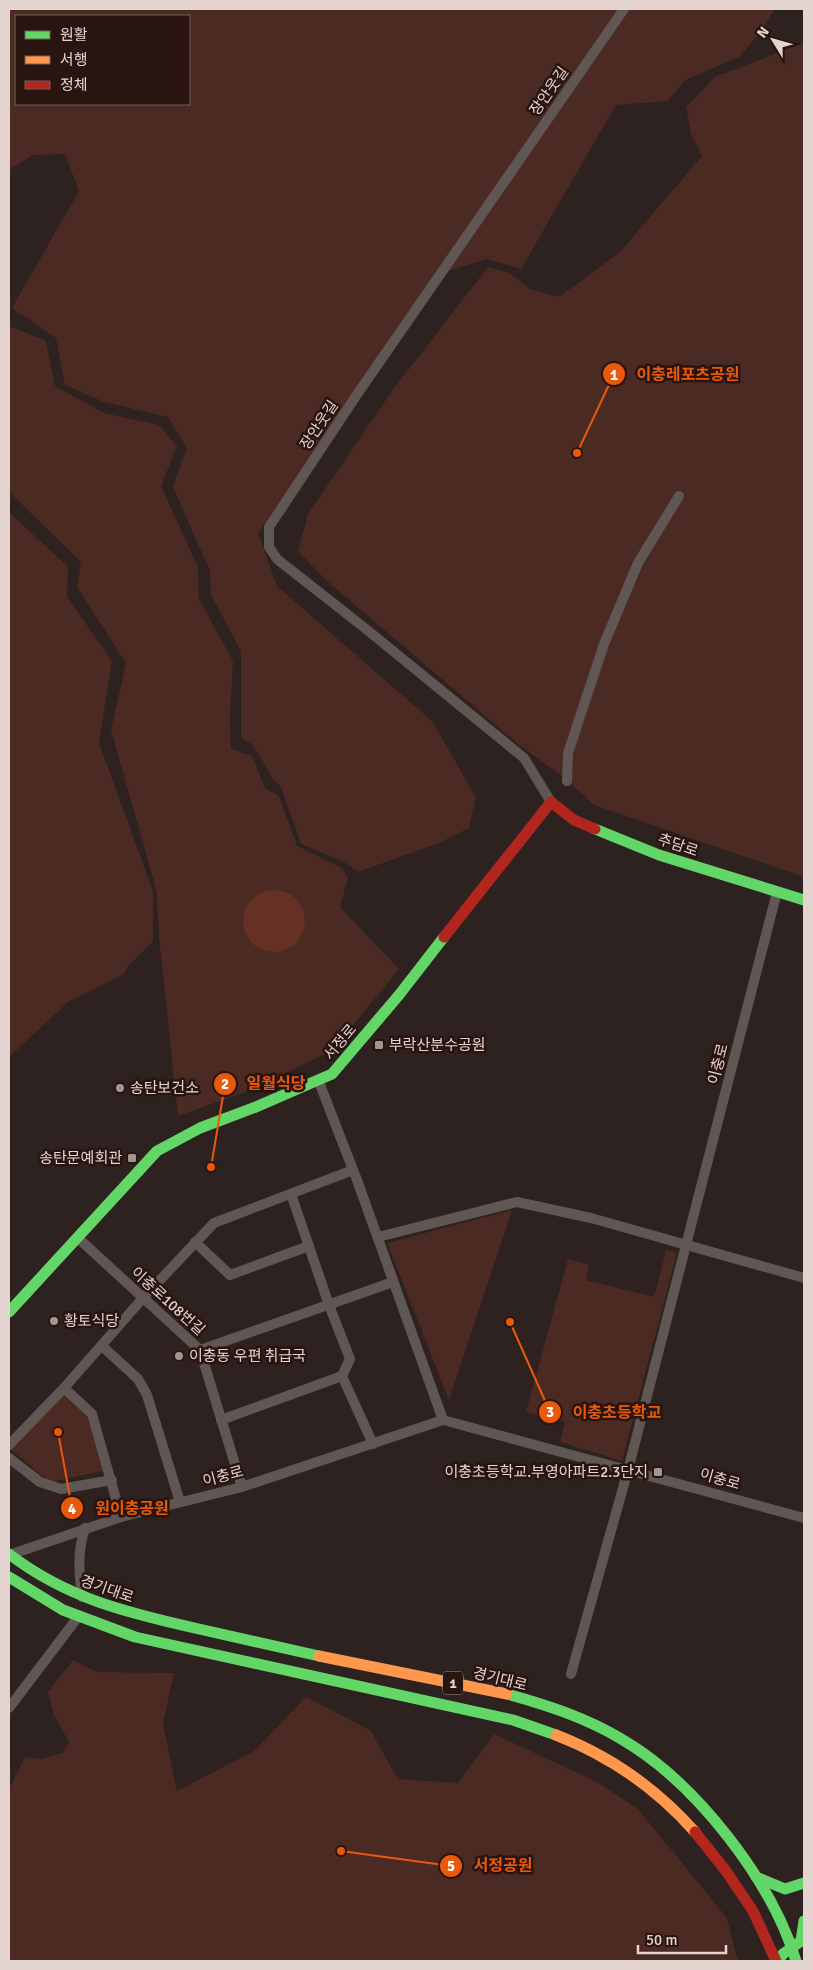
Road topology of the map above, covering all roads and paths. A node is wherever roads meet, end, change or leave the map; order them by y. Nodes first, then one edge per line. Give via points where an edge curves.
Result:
1 (624, 9) edge
2 (679, 496) dead end
3 (567, 781) dead end
4 (551, 802) junction
5 (777, 892) junction
6 (804, 900) edge
7 (319, 1082) junction
8 (353, 1170) junction
9 (291, 1194) junction
10 (378, 1237) junction
11 (78, 1238) junction
12 (195, 1242) junction
13 (687, 1244) junction
14 (309, 1246) junction
15 (804, 1278) edge
16 (393, 1282) junction
17 (143, 1298) junction
18 (329, 1305) junction
19 (9, 1312) edge
20 (102, 1346) junction
21 (200, 1350) junction
22 (342, 1376) junction
23 (64, 1388) junction
24 (221, 1420) junction
25 (443, 1420) junction
26 (373, 1444) junction
27 (9, 1445) edge
28 (9, 1458) edge
29 (628, 1470) junction
30 (112, 1480) junction
31 (242, 1487) junction
32 (180, 1502) junction
33 (121, 1516) junction
34 (804, 1518) edge
35 (84, 1528) junction
36 (9, 1555) edge
37 (9, 1577) edge
38 (82, 1596) junction
39 (78, 1617) junction
40 (571, 1674) dead end
41 (9, 1708) edge
42 (756, 1877) junction
43 (804, 1883) edge
44 (804, 1921) edge
45 (793, 1947) junction
46 (777, 1961) edge
47 (796, 1961) edge

1 - 4 street, 장안웃길 via 269,527 269,547 277,559 524,758
2 - 3 street via 638,563 604,644 568,753
4 - 5 main road, 추담로 via 574,820 658,855
4 - 7 main road, 서정로 via 332,1074
5 - 6 main road, 추담로
5 - 13 street, 이충로
7 - 8 street
7 - 11 main road, 서정로 via 200,1128 157,1150
8 - 9 street
8 - 10 street
9 - 12 street via 214,1223
9 - 14 street
10 - 13 street via 517,1202
10 - 16 street
11 - 17 street, 이충로108번길
11 - 19 main road, 서정로
12 - 14 street via 230,1275
12 - 17 street
13 - 15 street
13 - 29 street, 이충로
14 - 18 street
16 - 18 street
16 - 25 street
17 - 20 street
17 - 21 street, 이충로108번길
18 - 21 street
18 - 22 street via 350,1359
20 - 23 street
20 - 32 street via 138,1379 147,1395
21 - 24 street, 이충로108번길
22 - 24 street
22 - 26 street
23 - 27 street
23 - 30 street via 92,1414
24 - 31 street, 이충로108번길
25 - 26 street, 이충로
25 - 29 street, 이충로
26 - 31 street, 이충로
28 - 30 street via 40,1482 61,1489
29 - 34 street, 이충로
29 - 40 street, 이충로
30 - 33 street
31 - 32 street, 이충로
32 - 33 street, 이충로
33 - 35 street, 이충로
35 - 36 street, 이충로
35 - 38 street via 78,1568
36 - 38 main road, 경기대로 / 1 via 27,1570
37 - 39 main road, 1
38 - 42 main road, 경기대로 / 1 via 113,1609 152,1619 511,1696 584,1721 621,1739 657,1763 698,1802
39 - 41 street
39 - 46 main road, 1 via 135,1637 513,1720 589,1749 640,1780 700,1836 760,1922
42 - 43 main road via 785,1889
42 - 45 main road, 경기대로 / 1 via 782,1918
44 - 45 main road via 801,1940
45 - 46 main road
45 - 47 main road, 경기대로 / 1

